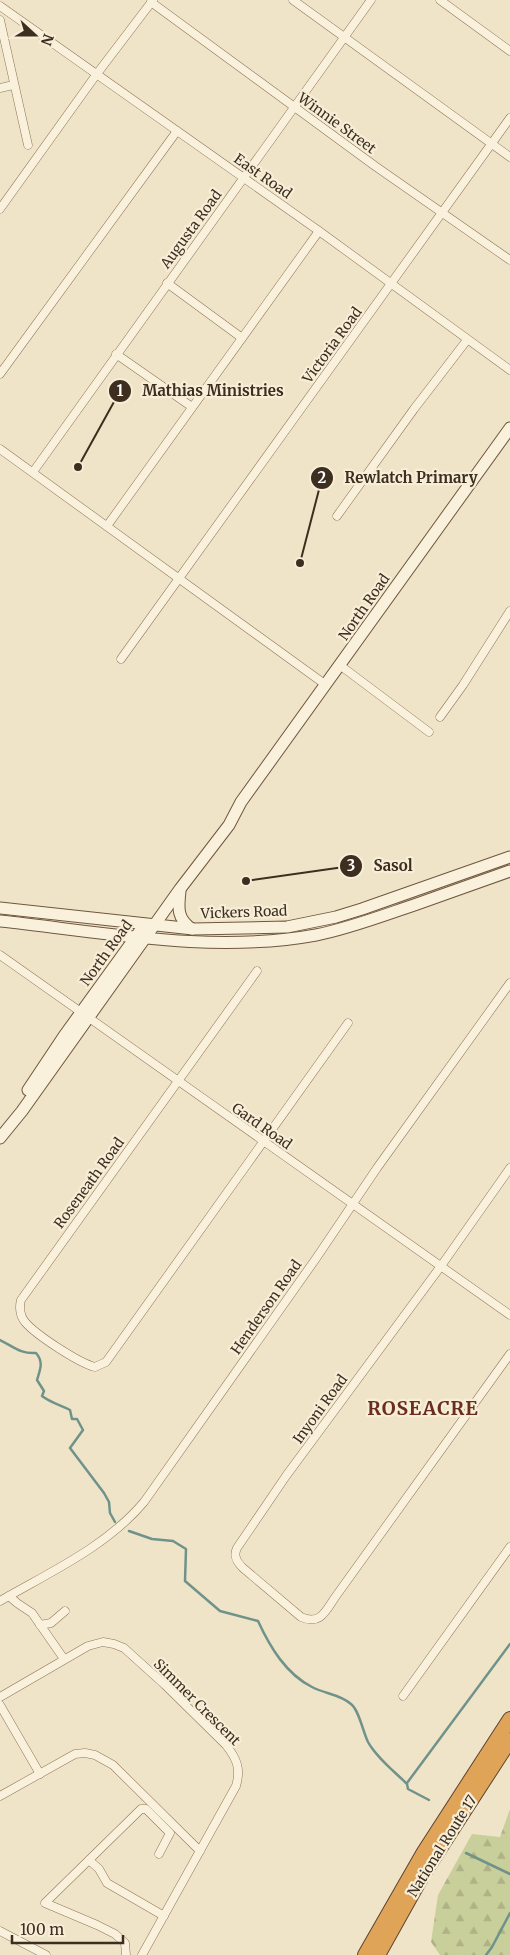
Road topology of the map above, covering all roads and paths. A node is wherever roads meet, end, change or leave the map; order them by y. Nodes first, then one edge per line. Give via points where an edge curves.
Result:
1 (2, 0) edge
2 (293, 0) edge
3 (371, 0) edge
4 (440, 0) edge
5 (152, 1) edge
6 (0, 4) edge
7 (0, 20) edge
8 (343, 37) junction
9 (510, 51) edge
10 (96, 75) junction
11 (13, 85) junction
12 (0, 88) edge
13 (294, 108) junction
14 (510, 118) edge
15 (177, 130) junction
16 (492, 143) junction
17 (28, 145) dead end
18 (510, 156) edge
19 (243, 178) junction
20 (0, 209) edge
21 (442, 213) junction
22 (319, 231) junction
23 (510, 260) edge
24 (168, 283) junction
25 (391, 284) junction
26 (242, 338) junction
27 (467, 340) junction
28 (116, 354) junction
29 (510, 370) edge
30 (0, 374) edge
31 (192, 407) junction
32 (510, 428) edge
33 (0, 449) edge
34 (33, 472) junction
35 (337, 516) dead end
36 (107, 526) junction
37 (178, 578) junction
38 (510, 611) edge
39 (121, 659) dead end
40 (341, 666) junction
41 (326, 685) junction
42 (440, 718) dead end
43 (430, 732) dead end
44 (241, 802) junction
45 (510, 858) edge
46 (510, 871) edge
47 (180, 889) junction
48 (0, 908) edge
49 (0, 921) edge
50 (150, 925) junction
51 (194, 929) junction
52 (108, 933) junction
53 (141, 937) junction
54 (0, 956) edge
55 (119, 960) junction
56 (257, 971) dead end
57 (510, 983) edge
58 (85, 1016) junction
59 (348, 1023) dead end
60 (177, 1082) junction
61 (3, 1133) edge
62 (263, 1142) junction
63 (510, 1168) edge
64 (352, 1205) junction
65 (441, 1266) junction
66 (510, 1315) edge
67 (510, 1354) edge
68 (510, 1547) edge
69 (9, 1596) junction
70 (0, 1601) edge
71 (65, 1610) dead end
72 (40, 1624) junction
73 (64, 1659) junction
74 (403, 1696) dead end
75 (0, 1697) edge
76 (0, 1704) edge
77 (510, 1719) edge
78 (510, 1740) edge
79 (40, 1774) junction
80 (0, 1796) edge
81 (200, 1851) junction
82 (159, 1854) dead end
83 (88, 1860) junction
84 (164, 1916) junction
85 (0, 1931) edge
86 (46, 1955) edge
87 (126, 1955) edge
88 (142, 1955) edge
89 (365, 1955) edge
90 (378, 1955) edge

1 - 6 street
2 - 8 street
3 - 8 street, Augusta Road
4 - 9 street
5 - 10 street
5 - 13 street, Winnie Street
6 - 10 street, East Road
7 - 11 street
8 - 13 street, Augusta Road
8 - 16 street
10 - 15 street, East Road
10 - 20 street
11 - 12 street
11 - 17 street
13 - 19 street, Augusta Road
13 - 21 street, Winnie Street
14 - 16 street, Victoria Road
15 - 19 street, East Road
15 - 30 street
16 - 18 street
16 - 21 street, Victoria Road
19 - 22 street, East Road
19 - 24 street, Augusta Road
21 - 23 street, Winnie Street
21 - 25 street, Victoria Road
22 - 25 street, East Road
22 - 26 street
24 - 26 street
24 - 28 street, Augusta Road
25 - 27 street, East Road
25 - 37 street, Victoria Road
26 - 31 street
27 - 29 street, East Road
27 - 35 street
28 - 31 street
28 - 34 street, Augusta Road
31 - 36 street
32 - 40 street, North Road
33 - 34 street
34 - 36 street
36 - 37 street
37 - 39 street, Victoria Road
37 - 41 street
38 - 42 street
40 - 41 street, North Road
40 - 43 street
41 - 44 street, North Road
44 - 47 street, North Road via 229,825
44 - 50 street, North Road via 215,831
45 - 51 street, Vickers Road via 336,917 287,927
46 - 53 street, Vickers Road via 365,922 318,934 222,942
47 - 50 street, North Road
47 - 51 street via 179,916
48 - 50 street, Vickers Road
49 - 52 street, Vickers Road
50 - 51 street, Vickers Road
50 - 53 street, North Road
52 - 53 street, Vickers Road
52 - 55 street via 120,946
53 - 55 street, North Road
53 - 58 street, North Road
54 - 58 street, Gard Road
55 - 58 street, North Road
56 - 60 street, Roseneath Road
57 - 64 street, Henderson Road
58 - 60 street, Gard Road
58 - 61 street, North Road via 26,1093
59 - 62 street
60 - 62 street, Gard Road
60 - 62 street, Roseneath Road via 20,1303 25,1322 83,1362 95,1367 106,1362
62 - 64 street, Gard Road
63 - 65 street, Inyoni Road
64 - 65 street, Gard Road
64 - 69 street, Henderson Road via 131,1517 87,1551
65 - 66 street, Gard Road
65 - 67 street, Inyoni Road via 286,1476 235,1551 237,1561 301,1616 318,1618
68 - 74 street
69 - 70 street, Henderson Road
69 - 72 street via 30,1611
71 - 72 street via 51,1623
72 - 73 street
73 - 75 street, Simmer Crescent
73 - 81 street, Simmer Crescent via 93,1644 120,1646 231,1752 239,1772 236,1786
76 - 79 street
77 - 89 highway via 424,1852
78 - 90 highway, National Route 17 via 427,1868
79 - 80 street
79 - 81 street via 75,1754 104,1758
81 - 84 street, Simmer Crescent
82 - 83 street via 170,1833 144,1808
83 - 84 street via 99,1869 107,1883
83 - 87 street via 45,1902 115,1934 125,1943
84 - 88 street, Simmer Crescent
85 - 86 street

